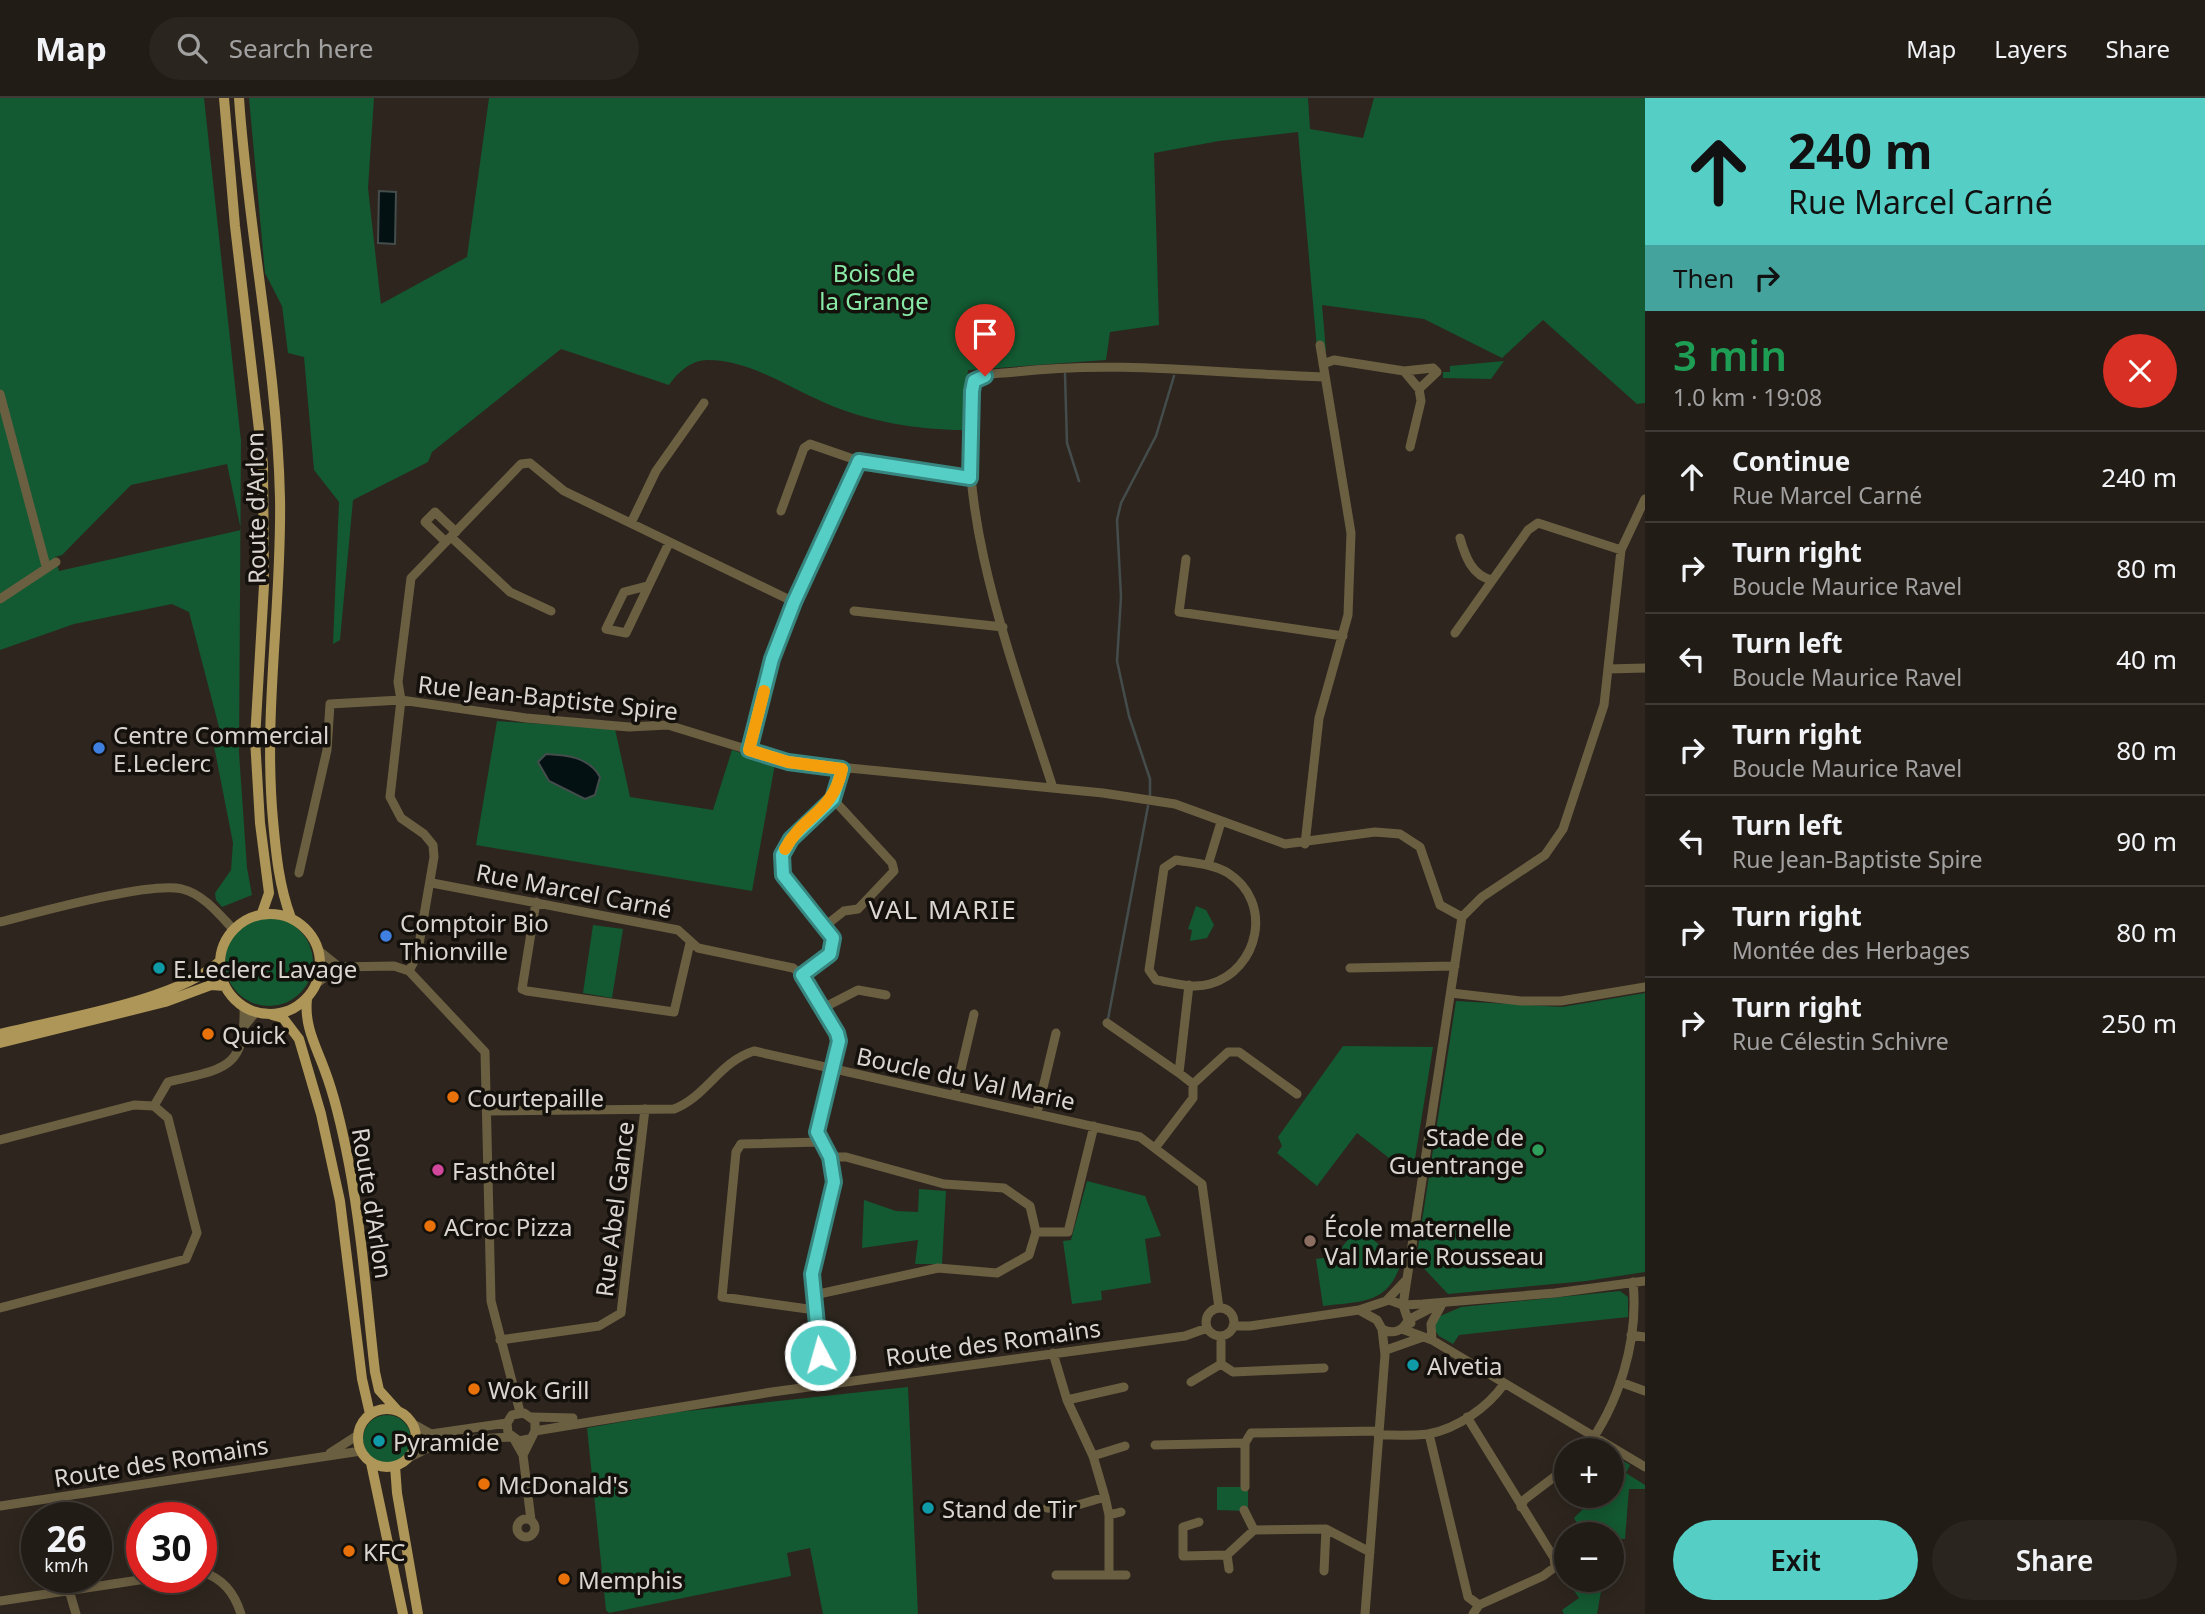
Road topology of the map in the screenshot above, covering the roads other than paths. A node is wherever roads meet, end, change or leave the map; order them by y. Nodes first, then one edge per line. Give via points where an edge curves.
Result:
1 (224, 98) edge
2 (239, 98) edge
3 (1320, 345) dead end
4 (1323, 364) junction
5 (1404, 370) junction
6 (1324, 377) junction
7 (1419, 389) junction
8 (0, 394) edge
9 (704, 403) dead end
10 (1410, 447) dead end
11 (859, 461) junction
12 (970, 478) junction
13 (1645, 499) edge
14 (781, 511) dead end
15 (631, 523) junction
16 (451, 537) junction
17 (1460, 538) dead end
18 (669, 544) junction
19 (1622, 550) junction
20 (1186, 559) dead end
21 (56, 562) dead end
22 (46, 566) junction
23 (1492, 580) junction
24 (647, 586) junction
25 (0, 599) edge
26 (794, 602) junction
27 (551, 611) dead end
28 (854, 611) dead end
29 (1003, 627) junction
30 (1455, 633) dead end
31 (1343, 636) junction
32 (1645, 668) edge
33 (1608, 669) junction
34 (401, 700) junction
35 (749, 750) junction
36 (842, 769) junction
37 (1053, 789) junction
38 (833, 799) junction
39 (1221, 822) junction
40 (1305, 844) junction
41 (1208, 865) junction
42 (299, 873) dead end
43 (432, 883) junction
44 (536, 902) junction
45 (262, 914) junction
46 (1462, 917) junction
47 (291, 918) junction
48 (0, 922) edge
49 (825, 926) junction
50 (233, 929) junction
51 (690, 943) junction
52 (318, 950) junction
53 (219, 962) junction
54 (1455, 966) junction
55 (338, 967) junction
56 (1350, 968) dead end
57 (409, 971) junction
58 (802, 975) junction
59 (317, 983) junction
60 (1189, 985) junction
61 (225, 986) junction
62 (1645, 987) edge
63 (1451, 993) junction
64 (886, 995) dead end
65 (307, 999) junction
66 (244, 1008) junction
67 (823, 1008) junction
68 (256, 1012) junction
69 (974, 1014) dead end
70 (272, 1015) junction
71 (1107, 1023) dead end
72 (245, 1025) junction
73 (1056, 1033) dead end
74 (0, 1034) edge
75 (0, 1043) edge
76 (832, 1069) junction
77 (1179, 1073) junction
78 (1193, 1084) junction
79 (955, 1094) junction
80 (1297, 1094) dead end
81 (154, 1106) junction
82 (645, 1109) junction
83 (488, 1111) junction
84 (1037, 1113) junction
85 (1094, 1126) junction
86 (0, 1140) edge
87 (821, 1142) junction
88 (1155, 1148) junction
89 (830, 1157) junction
90 (1036, 1232) junction
91 (1407, 1279) junction
92 (1645, 1281) edge
93 (1633, 1282) junction
94 (814, 1295) junction
95 (1383, 1303) junction
96 (1446, 1303) junction
97 (1403, 1305) junction
98 (0, 1308) edge
99 (1219, 1308) junction
100 (815, 1310) junction
101 (1359, 1310) junction
102 (1408, 1320) junction
103 (1379, 1324) junction
104 (1233, 1325) junction
105 (1207, 1328) junction
106 (1401, 1330) junction
107 (1631, 1335) junction
108 (1221, 1336) junction
109 (1645, 1337) edge
110 (1428, 1339) junction
111 (500, 1340) junction
112 (1387, 1352) junction
113 (1053, 1353) junction
114 (1221, 1364) junction
115 (1324, 1368) dead end
116 (1191, 1382) dead end
117 (1620, 1382) junction
118 (1504, 1384) junction
119 (822, 1386) junction
120 (1124, 1387) dead end
121 (1645, 1391) edge
122 (1067, 1400) junction
123 (397, 1410) junction
124 (520, 1412) junction
125 (370, 1414) junction
126 (617, 1415) junction
127 (532, 1417) junction
128 (1467, 1417) junction
129 (507, 1423) junction
130 (413, 1424) junction
131 (1378, 1433) junction
132 (1429, 1434) junction
133 (358, 1435) junction
134 (532, 1435) junction
135 (1594, 1437) junction
136 (512, 1438) junction
137 (1245, 1443) junction
138 (1156, 1444) dead end
139 (1125, 1447) dead end
140 (361, 1451) junction
141 (328, 1454) junction
142 (523, 1455) junction
143 (1093, 1456) junction
144 (410, 1457) junction
145 (371, 1463) junction
146 (396, 1466) junction
147 (1645, 1467) edge
148 (1554, 1477) edge
149 (1245, 1487) dead end
150 (1105, 1497) junction
151 (0, 1506) edge
152 (1521, 1507) junction
153 (1047, 1508) dead end
154 (1244, 1510) dead end
155 (1121, 1511) dead end
156 (1109, 1515) junction
157 (531, 1520) dead end
158 (1199, 1522) dead end
159 (1326, 1529) junction
160 (1254, 1530) junction
161 (1370, 1552) junction
162 (1227, 1556) junction
163 (1229, 1569) dead end
164 (1324, 1571) dead end
165 (1056, 1575) dead end
166 (1126, 1575) dead end
167 (1109, 1576) junction
168 (217, 1579) edge
169 (50, 1593) edge
170 (70, 1593) edge
171 (0, 1601) edge
172 (1479, 1605) junction
173 (76, 1614) edge
174 (241, 1614) edge
175 (403, 1614) edge
176 (418, 1614) edge
177 (1367, 1614) edge
178 (1473, 1614) edge

1 - 45 main road, Route d'Arlon via 263,464 264,585 255,739 269,893
2 - 47 main road, Route d'Arlon via 276,427 280,559 270,768 279,879
3 - 4 street
4 - 5 street via 1334,360
4 - 6 street
5 - 7 street
5 - 7 street via 1433,368 1437,372
6 - 12 street via 1159,367 1059,367 978,377 970,412
6 - 31 street via 1351,533
7 - 10 street via 1420,408
8 - 22 street
9 - 15 street via 656,471
11 - 12 street
11 - 14 street via 810,444 804,448
11 - 26 street
12 - 29 street
13 - 19 street
15 - 16 street via 554,485 525,462
15 - 18 street
16 - 27 street via 510,592
16 - 34 street via 411,578 398,682
17 - 23 street via 1470,564 1483,578
18 - 24 street
18 - 26 street
19 - 23 street via 1538,523
19 - 33 street
20 - 31 street via 1179,612
21 - 22 street
22 - 25 street
23 - 30 street
24 - 24 street via 624,592 606,629 626,633
26 - 35 street via 772,659
28 - 29 street
29 - 37 street
31 - 40 street via 1319,718
32 - 33 street
33 - 46 street via 1604,705 1563,829 1545,856 1482,897
34 - 35 street, Rue Jean-Baptiste Spire via 591,724 668,725
34 - 42 street, Rue Jean-Baptiste Spire via 330,704 327,750
34 - 43 street via 390,797 401,818 433,845
35 - 36 street, Rue Jean-Baptiste Spire via 788,762
36 - 37 street, Rue Jean-Baptiste Spire
36 - 38 street
37 - 39 street, Rue Jean-Baptiste Spire via 1175,804
38 - 49 street via 791,839 782,855 783,875
38 - 49 street via 892,863 894,871 858,909 844,911
39 - 40 street, Rue Jean-Baptiste Spire via 1264,839
39 - 41 street
40 - 46 street, Rue Jean-Baptiste Spire via 1375,832 1400,834 1420,847 1440,905
41 - 60 street via 1228,873 1243,887 1257,926 1248,956 1236,971 1209,984
41 - 60 street via 1176,860 1164,868 1156,918 1149,970 1156,980
43 - 44 street, Rue Marcel Carné
43 - 57 street via 417,956
44 - 51 street, Rue Marcel Carné via 678,930
44 - 51 street via 522,989 527,991 674,1012
45 - 47 main road
45 - 50 main road
46 - 54 street
47 - 52 main road via 310,932
48 - 50 street via 68,905 175,888 201,899
49 - 58 street via 833,938 830,954
50 - 53 main road
51 - 58 street, Rue Marcel Carné via 793,968
52 - 55 street
52 - 59 main road
53 - 61 main road
53 - 74 main road via 195,980 162,993
54 - 56 street
54 - 63 street
55 - 57 street via 394,966
55 - 59 street
57 - 83 street via 485,1052
58 - 67 street
59 - 65 main road
60 - 77 street
61 - 66 main road
61 - 75 main road via 211,985 165,1002
62 - 63 street via 1561,1001
63 - 91 street
64 - 67 street via 858,990
65 - 70 main road
65 - 123 main road, Route d'Arlon via 305,1016 326,1072 348,1163 375,1372 379,1390
66 - 68 main road
66 - 72 street
67 - 76 street via 839,1041
68 - 70 main road
68 - 72 street
69 - 79 street
70 - 125 main road, Route d'Arlon via 283,1018 299,1039 321,1114 340,1201
71 - 77 street
72 - 81 street via 236,1058 225,1067 168,1082
73 - 84 street
76 - 79 street, Boucle du Val Marie
76 - 82 street, Boucle du Val Marie via 754,1051 735,1057 688,1103 674,1109
76 - 87 street via 817,1132
77 - 78 street
78 - 80 street via 1228,1052 1239,1052
78 - 88 street via 1193,1098
79 - 84 street, Boucle du Val Marie
81 - 86 street via 134,1105
81 - 98 street via 167,1118 197,1233 186,1259
82 - 83 street, Boucle du Val Marie
82 - 111 street, Rue Abel Gance via 621,1313 599,1326
83 - 111 street via 488,1268
84 - 85 street, Boucle du Val Marie
85 - 88 street, Boucle du Val Marie via 1140,1137
85 - 90 street via 1068,1232
87 - 89 street
87 - 100 street via 741,1144 736,1152 722,1297
88 - 99 street, Boucle du Val Marie via 1202,1184
89 - 90 street via 846,1157 944,1184 1004,1188 1030,1206
89 - 94 street via 834,1182 812,1274
90 - 94 street via 1029,1255 997,1273 938,1268
91 - 95 street
91 - 97 street
92 - 93 street
93 - 96 street
93 - 107 street
94 - 100 street
95 - 97 street via 1393,1300
95 - 101 street
95 - 103 street
96 - 97 street
96 - 102 street
96 - 110 street via 1431,1324
97 - 102 street
99 - 104 street via 1231,1313
99 - 105 street via 1208,1314
100 - 119 street
101 - 103 street
101 - 104 street
102 - 106 street
102 - 110 street
103 - 106 street via 1390,1332
103 - 112 street
104 - 108 street
105 - 108 street
105 - 113 street, Route des Romains via 1185,1336
106 - 110 street
106 - 112 street
107 - 109 street
107 - 117 street
108 - 114 street
110 - 112 street via 1404,1341
110 - 118 street
111 - 124 street
112 - 131 street
113 - 119 street, Route des Romains
113 - 122 street
114 - 115 street via 1233,1372
114 - 116 street
117 - 121 street
117 - 135 street
118 - 128 street via 1488,1404
118 - 135 street
119 - 126 street, Route des Romains
120 - 122 street
122 - 143 street
123 - 125 main road
123 - 130 main road
124 - 127 street, Route des Romains
124 - 129 street
125 - 133 main road
126 - 127 street, Route des Romains
126 - 134 street, Route des Romains
127 - 134 street
128 - 132 street
128 - 152 street
129 - 130 street via 431,1434
129 - 136 street
130 - 144 main road via 416,1435
131 - 132 street
131 - 137 street via 1251,1433
131 - 161 street
132 - 172 street via 1468,1597
133 - 140 main road
133 - 141 street, Route des Romains
134 - 136 street, Route des Romains
134 - 142 street
135 - 147 street
136 - 142 street
136 - 144 street, Route des Romains via 443,1441
137 - 138 street
137 - 149 street
139 - 143 street
140 - 141 street, Route des Romains
140 - 145 main road
141 - 151 street, Route des Romains
142 - 157 street
143 - 150 street
144 - 146 main road
145 - 146 main road
145 - 175 main road
146 - 176 main road
148 - 152 street
150 - 153 street via 1064,1509
150 - 156 street
152 - 172 street via 1554,1558 1555,1567 1543,1577
154 - 160 street
155 - 156 street
156 - 167 street
158 - 162 street via 1183,1527 1181,1559
159 - 160 street
159 - 161 street
159 - 164 street
160 - 162 street
161 - 177 street
162 - 163 street
165 - 167 street
166 - 167 street
168 - 174 street via 228,1585
169 - 171 street
170 - 173 street
172 - 178 street

